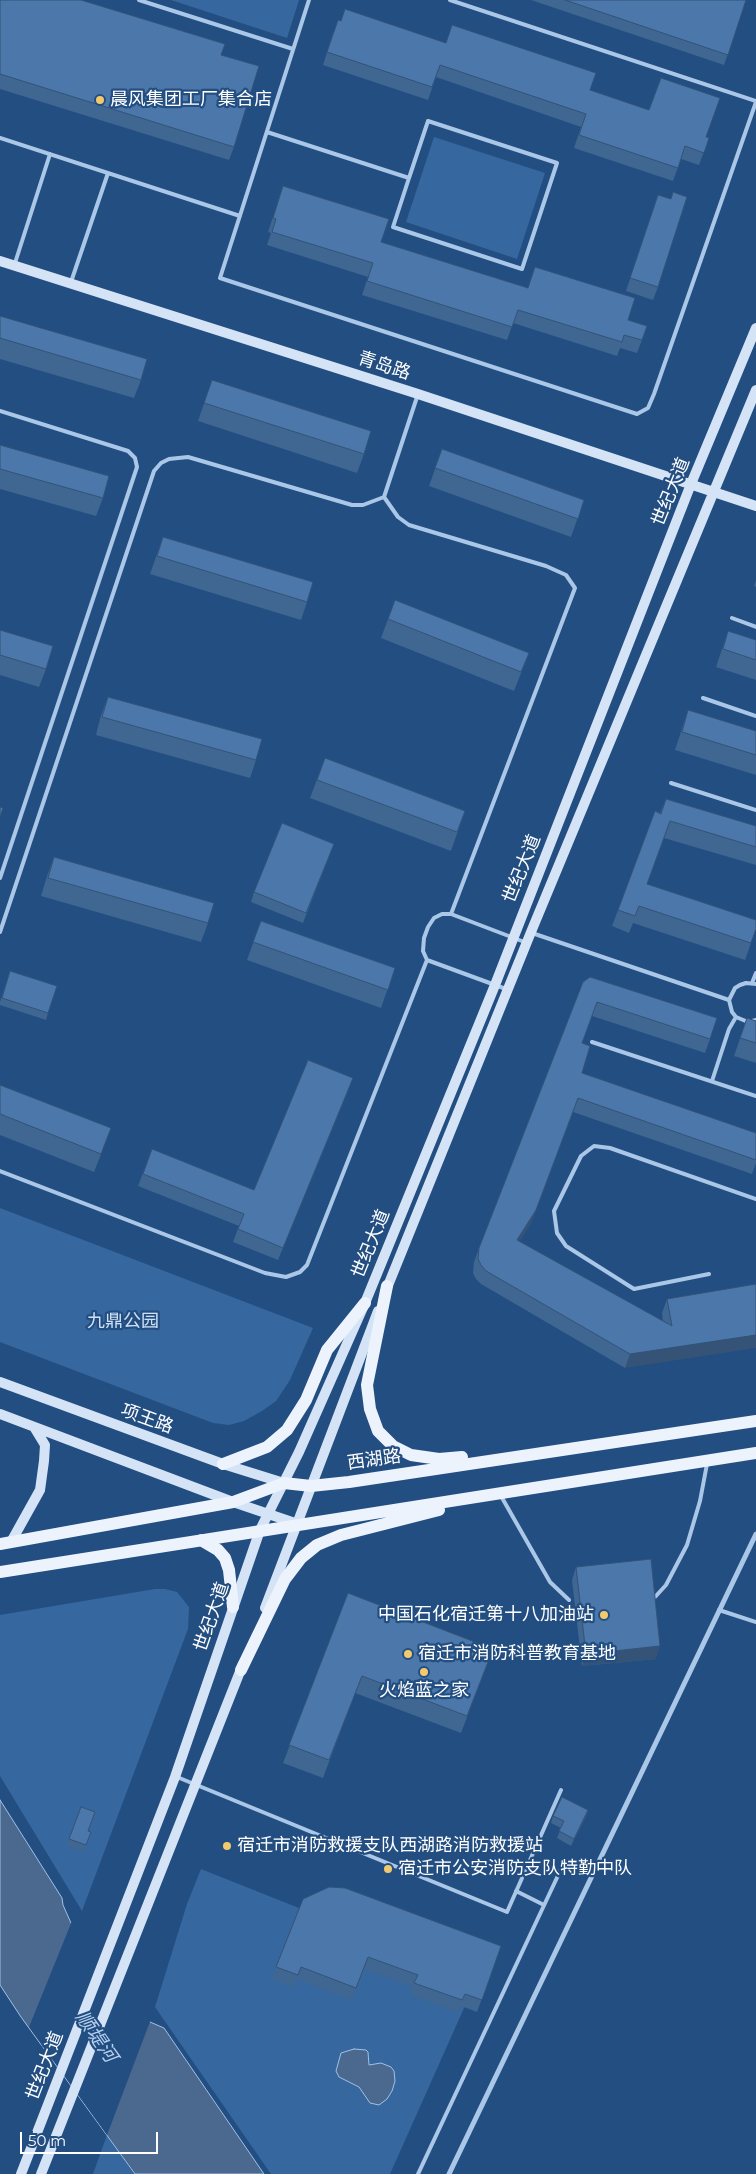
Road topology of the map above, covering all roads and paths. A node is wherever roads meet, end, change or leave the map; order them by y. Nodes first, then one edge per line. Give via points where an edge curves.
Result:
1 (139, 0) edge
2 (309, 0) edge
3 (450, 0) edge
4 (293, 49) junction
5 (756, 102) edge
6 (267, 132) junction
7 (0, 138) edge
8 (50, 154) junction
9 (108, 173) junction
10 (409, 178) junction
11 (240, 216) junction
12 (0, 261) edge
13 (14, 266) junction
14 (71, 284) junction
15 (756, 328) edge
16 (756, 390) edge
17 (418, 394) junction
18 (0, 411) edge
19 (692, 484) junction
20 (714, 492) junction
21 (384, 497) junction
22 (756, 506) edge
23 (732, 618) dead end
24 (756, 626) edge
25 (702, 698) dead end
26 (756, 716) edge
27 (671, 782) dead end
28 (756, 810) edge
29 (0, 878) edge
30 (451, 914) junction
31 (0, 932) edge
32 (530, 932) junction
33 (513, 937) junction
34 (527, 943) junction
35 (427, 960) junction
36 (756, 973) edge
37 (754, 984) edge
38 (495, 985) junction
39 (508, 990) junction
40 (729, 1000) junction
41 (736, 1017) junction
42 (756, 1020) edge
43 (592, 1042) dead end
44 (712, 1081) junction
45 (756, 1096) edge
46 (0, 1171) edge
47 (756, 1199) edge
48 (709, 1274) dead end
49 (387, 1286) junction
50 (365, 1303) junction
51 (0, 1382) edge
52 (0, 1414) edge
53 (756, 1421) edge
54 (34, 1427) junction
55 (552, 1451) junction
56 (756, 1453) edge
57 (708, 1461) junction
58 (223, 1464) junction
59 (284, 1483) junction
60 (311, 1486) junction
61 (543, 1486) junction
62 (501, 1496) junction
63 (233, 1502) junction
64 (268, 1514) junction
65 (298, 1524) junction
66 (260, 1530) junction
67 (756, 1534) edge
68 (202, 1540) junction
69 (5, 1543) edge
70 (0, 1572) edge
71 (655, 1597) edge
72 (569, 1600) dead end
73 (233, 1606) junction
74 (720, 1610) junction
75 (756, 1622) edge
76 (241, 1670) junction
77 (175, 1776) junction
78 (196, 1786) junction
79 (560, 1790) dead end
80 (562, 1867) dead end
81 (516, 1891) junction
82 (544, 1905) junction
83 (21, 2174) edge
84 (41, 2174) edge
85 (418, 2174) edge
86 (449, 2174) edge

1 - 4 lane
2 - 4 lane
3 - 5 lane
4 - 6 lane
5 - 11 lane via 654,394 648,408 637,414 220,278
6 - 10 lane
6 - 11 lane
7 - 8 lane
8 - 9 lane
8 - 13 lane
9 - 11 lane
9 - 14 lane
10 - 10 lane via 393,227 522,270 557,163 428,121
12 - 13 street, 青岛路
13 - 14 street, 青岛路
14 - 17 street, 青岛路
15 - 19 street, 世纪大道
16 - 20 street, 世纪大道
17 - 19 street, 青岛路
17 - 21 lane
18 - 29 lane via 128,451 136,458 137,468
19 - 20 street, 青岛路
19 - 33 street, 世纪大道
20 - 22 street, 青岛路
20 - 32 street, 世纪大道
21 - 30 lane via 398,518 409,525 546,566 566,574 575,588
21 - 31 lane via 352,506 188,456 169,459 154,471
23 - 24 lane
25 - 26 lane
27 - 28 lane
30 - 33 lane
30 - 35 lane via 434,918 428,927 424,938
32 - 34 street, 世纪大道
32 - 40 lane
33 - 34 lane
33 - 38 street, 世纪大道
34 - 39 street, 世纪大道
35 - 38 lane
35 - 46 lane via 307,1265 300,1272 286,1277 265,1273
36 - 37 lane
37 - 40 lane via 746,983 735,988
38 - 39 lane
38 - 50 street, 世纪大道
39 - 49 street, 世纪大道
40 - 41 lane
41 - 42 lane via 748,1022
41 - 44 lane
43 - 44 lane
44 - 45 lane
47 - 48 lane via 610,1148 594,1146 581,1156 554,1211 557,1233 566,1246 634,1289
49 - 55 main road via 367,1385 370,1409 381,1434 393,1446 411,1455 439,1459
49 - 60 street, 世纪大道
50 - 58 main road via 327,1350 306,1400 287,1430 267,1448
50 - 59 street, 世纪大道
51 - 58 street, 项王路
52 - 54 street
53 - 55 main road, 西湖路
54 - 63 street
54 - 69 street via 45,1445 40,1490
55 - 60 main road, 西湖路
56 - 57 main road
57 - 61 main road
57 - 71 lane via 686,1545 666,1586
58 - 59 street, 项王路
59 - 60 main road, 西湖路
59 - 63 main road, 西湖路
59 - 64 street, 世纪大道
60 - 65 street, 世纪大道
61 - 62 main road
61 - 65 main road
62 - 72 lane via 550,1582
62 - 76 main road via 380,1524 317,1545 301,1558 285,1579
63 - 64 street
63 - 69 main road, 西湖路
64 - 65 street
64 - 66 street, 世纪大道
65 - 66 main road
65 - 76 street, 世纪大道
66 - 68 main road
66 - 73 street, 世纪大道
67 - 74 street
68 - 70 main road
68 - 73 main road via 225,1558
73 - 77 street, 世纪大道
74 - 75 lane
74 - 86 street
76 - 78 street, 世纪大道
77 - 78 lane
77 - 83 street, 世纪大道
78 - 81 lane via 507,1912
78 - 84 street, 世纪大道
79 - 81 lane
80 - 82 lane
81 - 82 lane
82 - 85 lane

